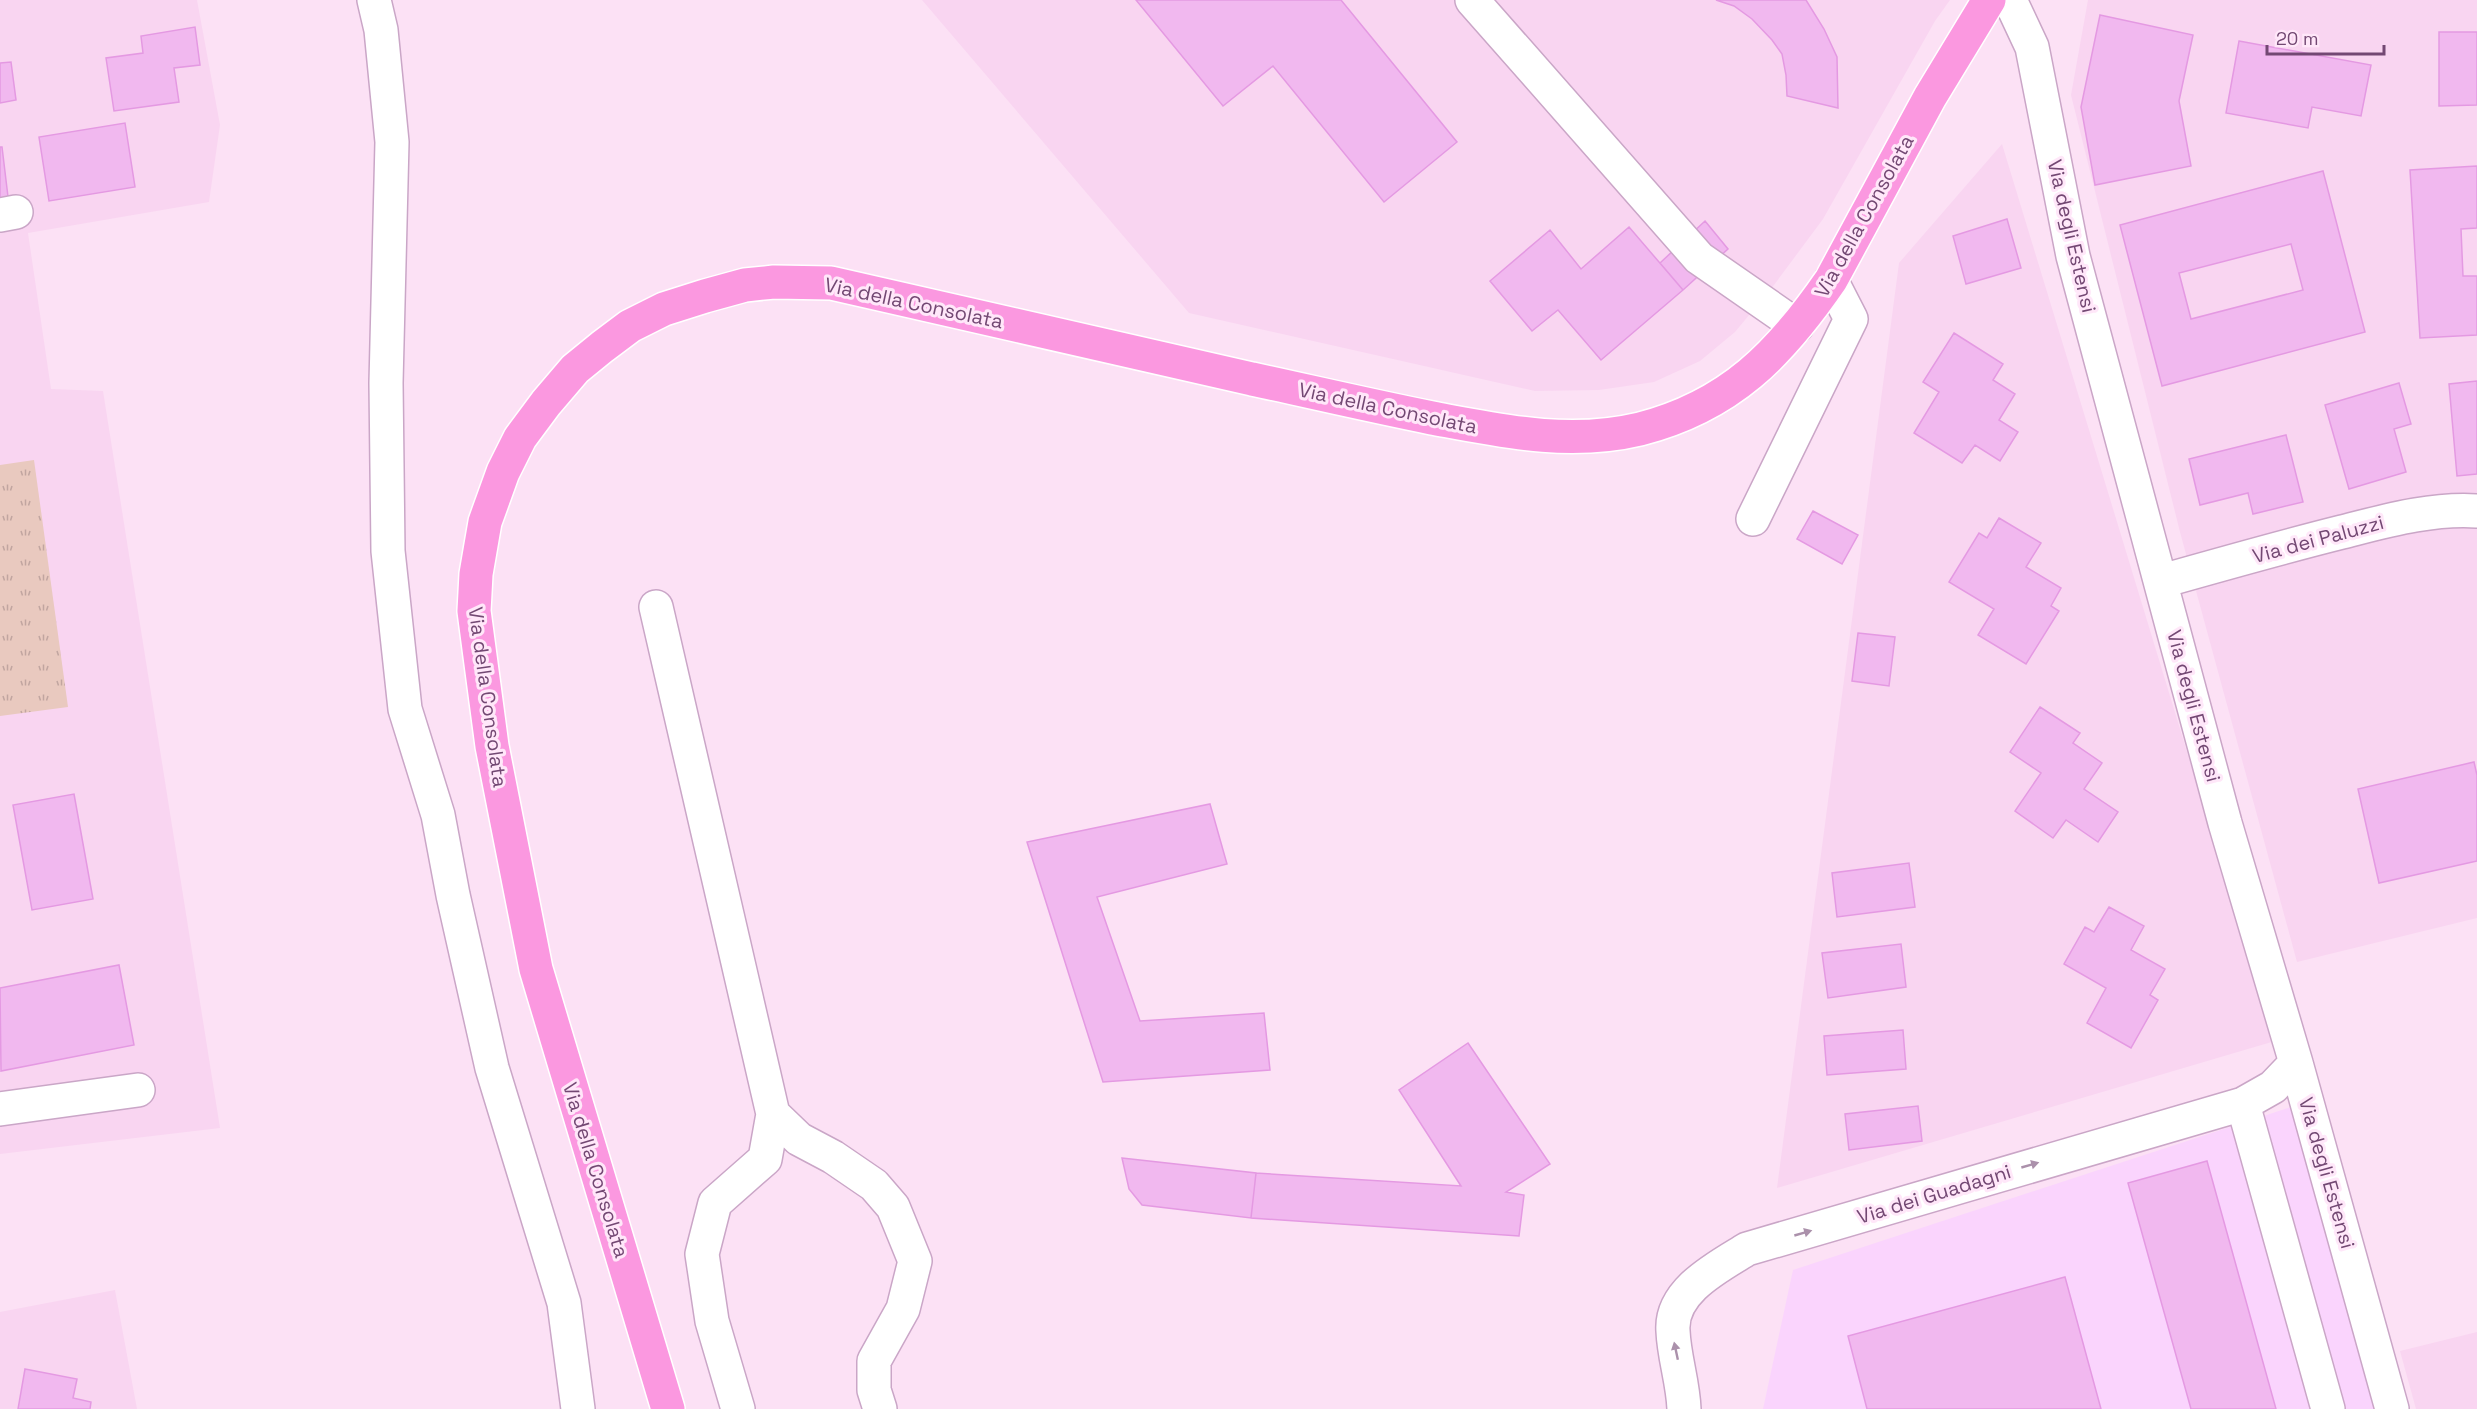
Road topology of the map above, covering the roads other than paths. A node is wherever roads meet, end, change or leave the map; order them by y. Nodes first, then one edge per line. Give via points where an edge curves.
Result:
1 (374, 0) edge
2 (1472, 0) edge
3 (1989, 0) edge
4 (2010, 0) edge
5 (1831, 280) junction
6 (1797, 326) junction
7 (2477, 512) edge
8 (1754, 519) dead end
9 (2162, 581) junction
10 (656, 608) dead end
11 (2296, 1063) junction
12 (138, 1090) dead end
13 (2243, 1104) junction
14 (0, 1109) edge
15 (773, 1114) junction
16 (578, 1409) edge
17 (668, 1409) edge
18 (738, 1409) edge
19 (880, 1409) edge
20 (1684, 1409) edge
21 (2328, 1409) edge
22 (2392, 1409) edge

1 - 16 street via 381,30 392,141 386,383 388,539 405,709 438,815 492,1068 564,1303
2 - 6 street via 1700,258
3 - 5 main road, Via della Consolata via 1930,97
4 - 9 street, Via degli Estensi via 2032,47 2073,256
5 - 6 main road, Via della Consolata
5 - 8 street via 1851,319
6 - 17 main road, Via della Consolata via 1765,363 1711,402 1639,429 1576,438 1508,433 1359,403 831,283 745,285 664,309 630,326 575,369 520,438 503,472 485,522 474,610 492,746 536,969
7 - 9 street, Via dei Paluzzi via 2432,512 2401,518
9 - 11 street, Via degli Estensi via 2225,823
10 - 15 street
11 - 13 street, Via dei Guadagni via 2273,1087
11 - 22 street, Via degli Estensi
12 - 14 street
20 -> 13 street, Via dei Guadagni via 1672,1322 1697,1283 1747,1249
13 - 21 street
15 - 18 street via 765,1159 715,1203 702,1254 712,1322
15 - 19 street via 799,1139 874,1185 893,1207 915,1261 903,1309 874,1360 874,1390

